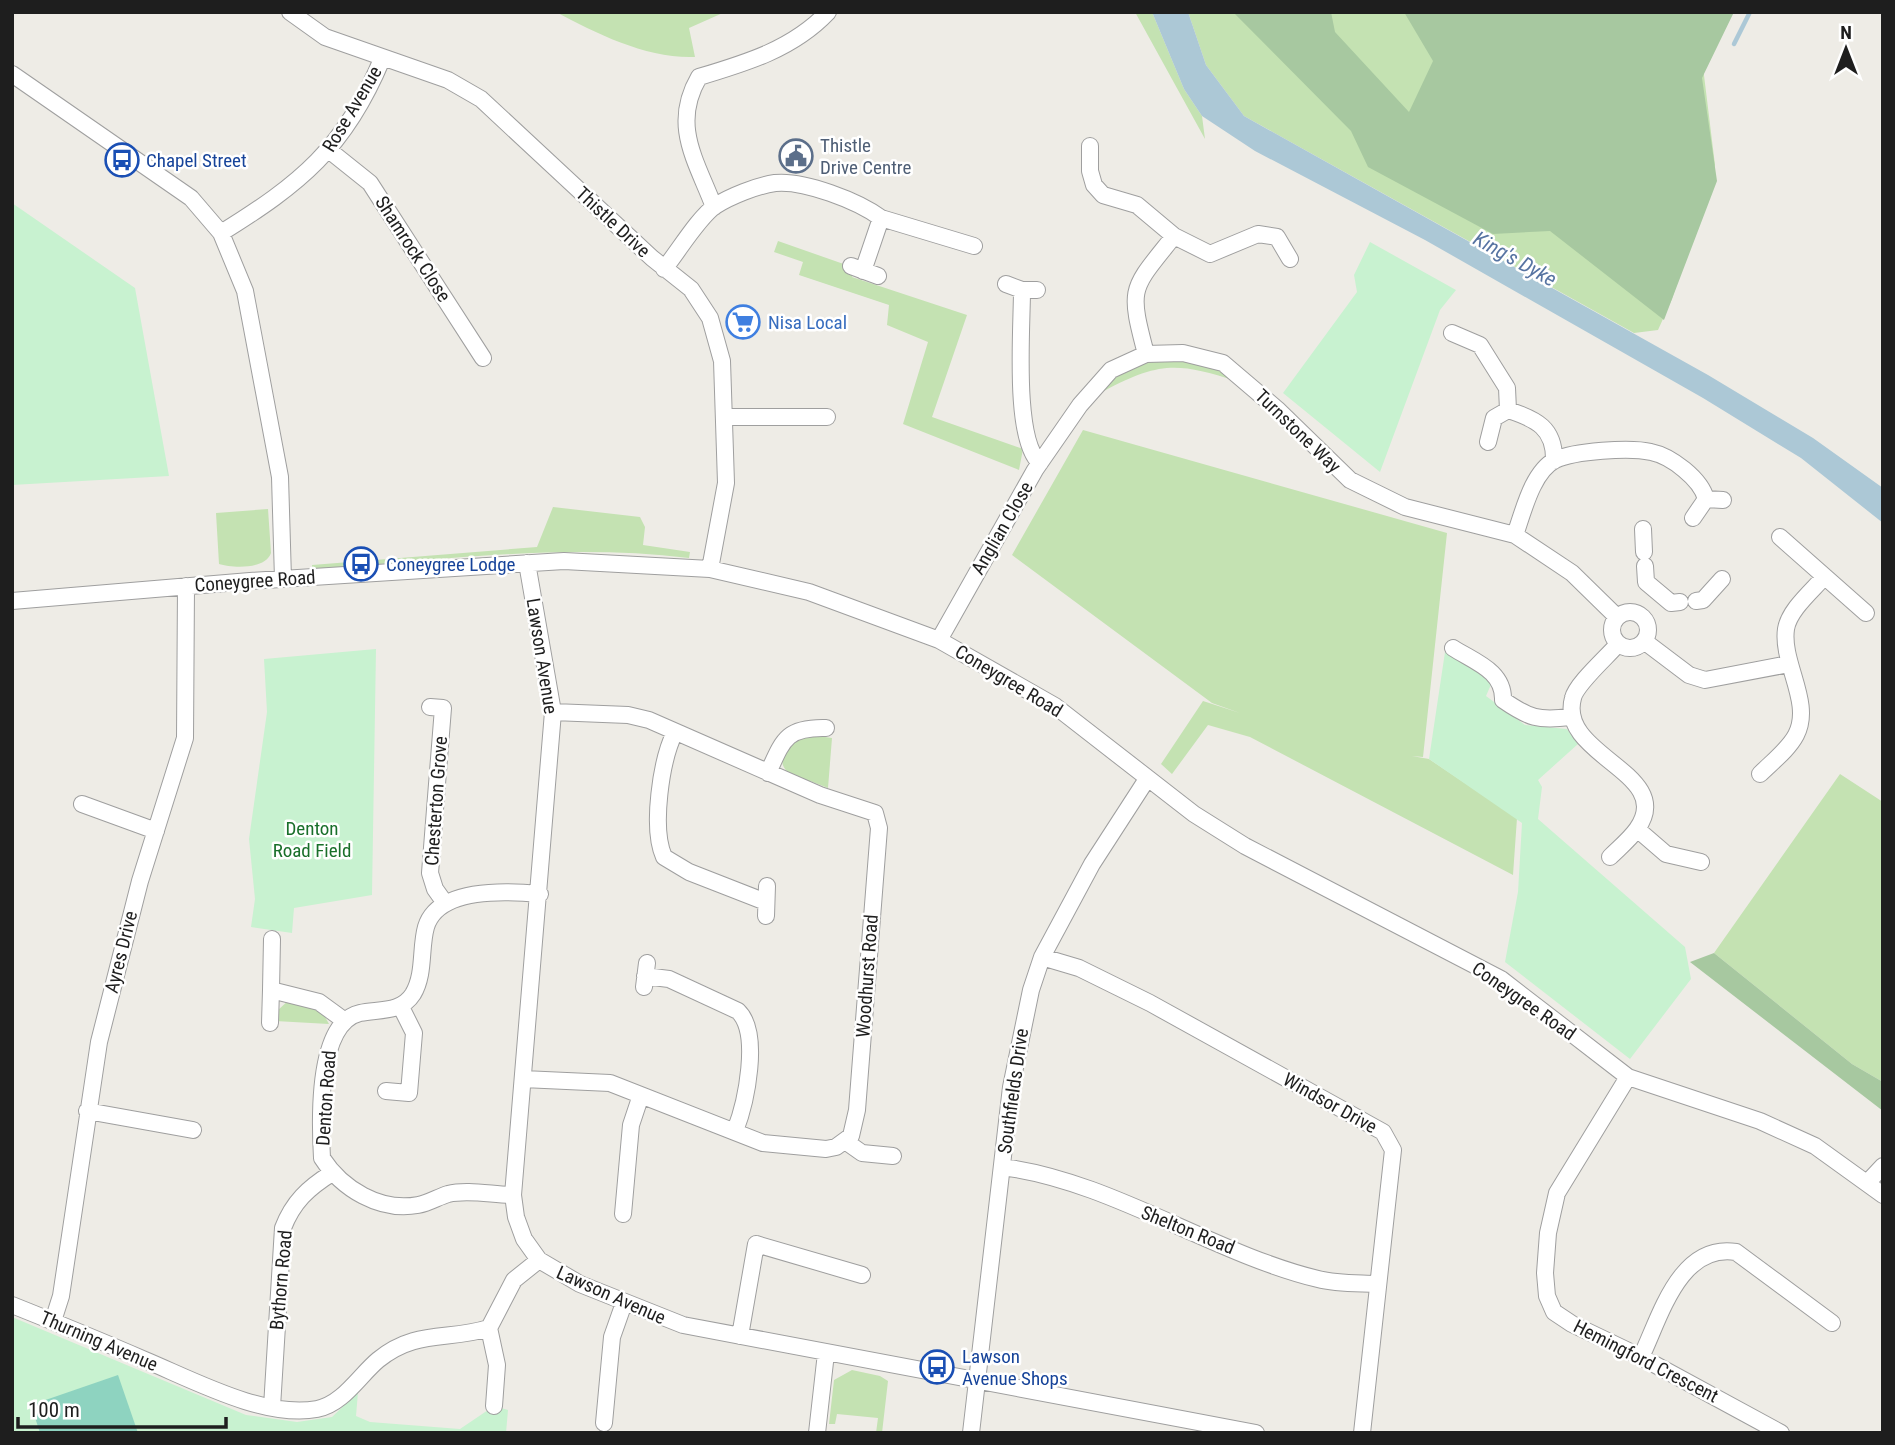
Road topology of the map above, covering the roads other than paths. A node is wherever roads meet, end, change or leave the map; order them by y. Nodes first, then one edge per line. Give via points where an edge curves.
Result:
1 (290, 12) edge
2 (828, 12) edge
3 (382, 59) junction
4 (12, 74) edge
5 (1090, 146) dead end
6 (330, 151) junction
7 (714, 207) junction
8 (881, 218) junction
9 (221, 233) junction
10 (1174, 236) junction
11 (974, 246) dead end
12 (1290, 259) dead end
13 (664, 269) junction
14 (864, 271) dead end
15 (1006, 284) dead end
16 (1452, 333) dead end
17 (1146, 354) junction
18 (483, 358) dead end
19 (1508, 410) junction
20 (827, 416) dead end
21 (724, 417) junction
22 (1488, 442) dead end
23 (1554, 461) junction
24 (1040, 463) junction
25 (1693, 518) dead end
26 (1643, 528) dead end
27 (1516, 535) junction
28 (1780, 537) dead end
29 (527, 563) junction
30 (710, 569) junction
31 (1824, 577) junction
32 (282, 579) junction
33 (1722, 579) dead end
34 (186, 586) junction
35 (1659, 594) junction
36 (12, 601) edge
37 (1866, 613) dead end
38 (1641, 615) junction
39 (1617, 617) junction
40 (939, 640) junction
41 (1644, 641) junction
42 (1618, 644) junction
43 (1453, 648) dead end
44 (1789, 664) junction
45 (430, 707) dead end
46 (553, 712) junction
47 (1570, 717) junction
48 (827, 728) dead end
49 (675, 732) junction
50 (768, 773) junction
51 (1760, 774) dead end
52 (1147, 779) junction
53 (82, 804) dead end
54 (1637, 829) junction
55 (156, 831) junction
56 (1610, 857) dead end
57 (1702, 862) dead end
58 (540, 894) junction
59 (766, 902) dead end
60 (445, 903) junction
61 (272, 939) dead end
62 (1042, 957) junction
63 (645, 975) dead end
64 (271, 990) junction
65 (401, 1007) junction
66 (345, 1021) junction
67 (270, 1023) dead end
68 (1628, 1077) junction
69 (523, 1079) junction
70 (386, 1091) dead end
71 (641, 1095) junction
72 (87, 1111) junction
73 (192, 1130) dead end
74 (735, 1131) junction
75 (845, 1141) junction
76 (893, 1156) dead end
77 (1883, 1166) edge
78 (1002, 1167) junction
79 (332, 1173) junction
80 (1868, 1182) junction
81 (607, 1189) dead end
82 (625, 1190) junction
83 (513, 1195) junction
84 (1883, 1195) edge
85 (623, 1214) dead end
86 (539, 1260) junction
87 (862, 1275) dead end
88 (1377, 1284) junction
89 (624, 1303) junction
90 (12, 1305) edge
91 (53, 1321) junction
92 (1832, 1323) dead end
93 (489, 1328) junction
94 (740, 1336) junction
95 (826, 1353) junction
96 (1641, 1357) junction
97 (976, 1381) junction
98 (494, 1406) dead end
99 (272, 1407) junction
100 (604, 1423) dead end
101 (817, 1433) edge
102 (971, 1433) edge
103 (1256, 1433) edge
104 (1362, 1433) edge
105 (1781, 1433) edge

1 - 3 street, Thistle Drive via 325,37
2 - 7 street via 804,35 771,52 699,77 692,88 685,129
3 - 6 street, Rose Avenue via 372,84
3 - 13 street, Thistle Drive via 448,80 481,99
4 - 9 street via 191,198
5 - 10 street via 1090,171 1102,195 1137,205
6 - 9 street, Rose Avenue via 279,197
6 - 18 street, Shamrock Close via 370,183
7 - 8 street via 777,183 814,188 866,206
7 - 13 street
8 - 11 street
8 - 14 street
9 - 32 street via 245,290 279,477
10 - 12 street via 1210,254 1258,234 1276,237
10 - 17 street via 1135,289 1134,305
13 - 21 street, Thistle Drive via 691,289 710,318 722,361
15 - 24 street, Anglian Close via 1030,290 1023,422 1032,456
16 - 19 street via 1480,345 1507,388
17 - 24 street, Turnstone Way via 1111,370
17 - 27 street, Turnstone Way via 1183,353 1223,363 1350,480 1405,507
19 - 22 street via 1494,418
19 - 23 street via 1541,425 1554,444
20 - 21 street
21 - 30 street, Thistle Drive via 726,483
23 - 25 street via 1575,455 1653,452 1679,467 1715,499
23 - 27 street via 1540,475
24 - 40 street, Anglian Close
26 - 35 street via 1646,582
27 - 39 street, Turnstone Way via 1572,573
28 - 31 street
29 - 30 street, Coneygree Road via 603,561
29 - 32 street, Coneygree Road
29 - 46 street, Lawson Avenue
30 - 40 street, Coneygree Road via 809,592
31 - 37 street
31 - 44 street via 1786,628
32 - 34 street, Coneygree Road
33 - 35 street via 1703,600 1671,603
34 - 36 street, Coneygree Road
34 - 55 street, Ayres Drive via 187,727
35 - 38 street
38 - 39 street via 1629,611
38 - 41 street via 1648,628
39 - 42 street via 1612,634
40 - 52 street, Coneygree Road via 1055,706
41 - 42 street via 1632,648
41 - 44 street via 1689,676 1705,680
42 - 47 street via 1573,695
43 - 47 street via 1493,673 1503,687 1503,700 1527,717
44 - 51 street via 1801,719 1798,732
45 - 60 street, Chesterton Grove via 443,708 430,873
46 - 49 street, Woodhurst Road via 628,715
46 - 58 street, Lawson Avenue
47 - 54 street via 1576,733 1637,784 1644,800
48 - 50 street via 789,734
49 - 50 street, Woodhurst Road
49 - 59 street via 667,748 660,803 658,838 664,857 689,872
50 - 75 street, Woodhurst Road via 875,814 879,828 857,1110 851,1136
52 - 62 street, Southfields Drive via 1092,864
52 - 68 street, Coneygree Road via 1245,846 1501,979
53 - 55 street
54 - 56 street
54 - 57 street via 1666,854
55 - 72 street, Ayres Drive via 122,944
58 - 60 street via 491,893
58 - 69 street, Lawson Avenue
60 - 65 street via 426,927 419,980
61 - 64 street
62 - 78 street, Southfields Drive via 1020,1031
62 - 88 street, Windsor Drive via 1079,968 1150,1003 1383,1132 1392,1150
63 - 74 street via 669,979 746,1018 750,1048 744,1109
64 - 66 street via 319,1002
64 - 67 street
65 - 66 street via 356,1014
65 - 70 street via 414,1033 409,1093
66 - 79 street, Denton Road via 331,1038 326,1056 322,1158
68 - 80 street, Coneygree Road via 1760,1121 1815,1146
68 - 96 street, Hemingford Crescent via 1557,1193 1545,1273 1554,1312
69 - 71 street via 610,1083
69 - 83 street, Lawson Avenue
71 - 74 street
71 - 82 street via 631,1125
72 - 73 street
72 - 91 street, Ayres Drive via 61,1296
74 - 75 street via 763,1143 826,1149
75 - 76 street via 862,1153
77 - 80 street
78 - 88 street, Shelton Road via 1098,1194 1312,1278
78 - 97 street, Southfields Drive
79 - 83 street, Denton Road via 369,1198 392,1206 415,1206 458,1193
79 - 99 street, Bythorn Road via 300,1197 283,1228
80 - 84 street, Coneygree Road
81 - 82 street
82 - 85 street
83 - 86 street, Lawson Avenue via 524,1239
86 - 89 street, Lawson Avenue
86 - 93 street via 514,1280
87 - 94 street via 756,1244
88 - 104 street, Windsor Drive
89 - 94 street, Lawson Avenue via 683,1325
89 - 100 street via 612,1337
90 - 91 street, Thurning Avenue
91 - 99 street, Thurning Avenue via 245,1402
92 - 96 street via 1736,1252 1705,1255 1689,1265 1679,1279
93 - 98 street via 497,1366
93 - 99 street, Thurning Avenue via 444,1333 395,1349 332,1404 315,1410
94 - 95 street, Lawson Avenue
95 - 97 street, Lawson Avenue
95 - 101 street
96 - 105 street, Hemingford Crescent
97 - 102 street, Southfields Drive
97 - 103 street, Lawson Avenue

